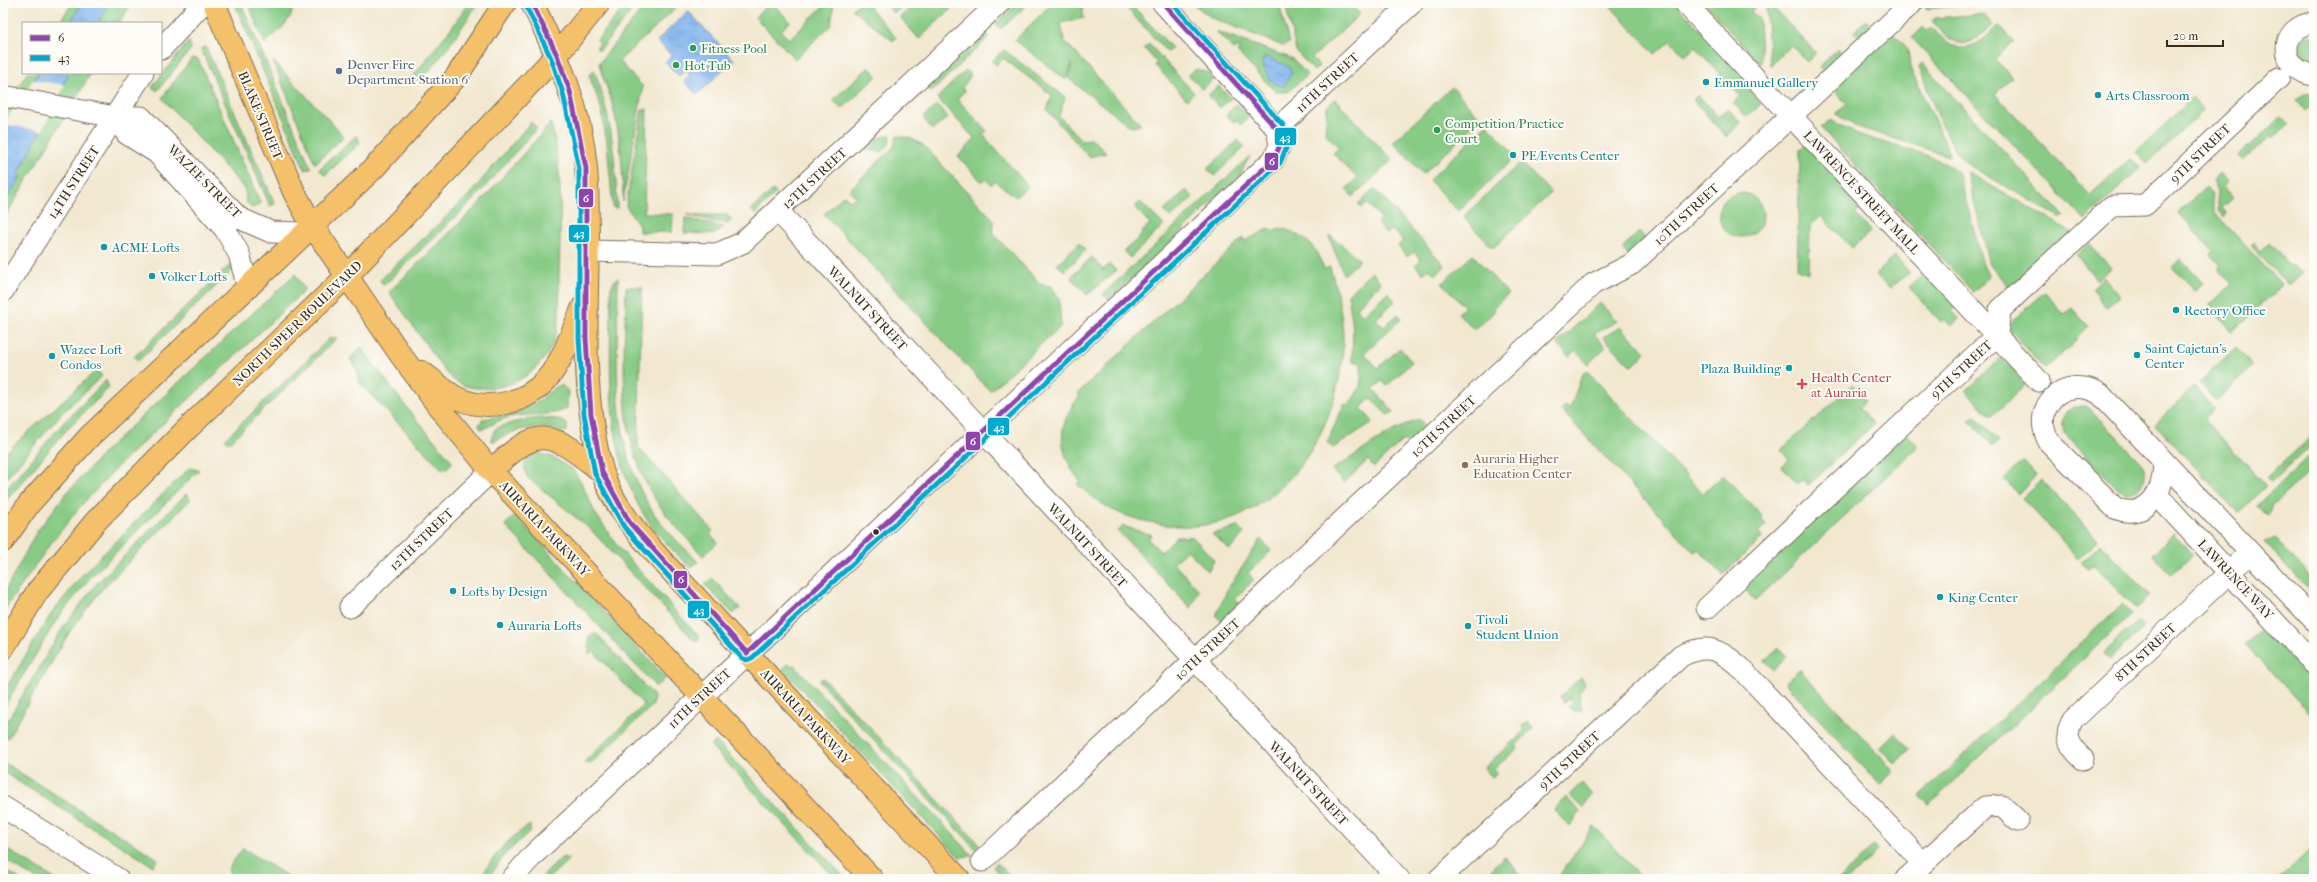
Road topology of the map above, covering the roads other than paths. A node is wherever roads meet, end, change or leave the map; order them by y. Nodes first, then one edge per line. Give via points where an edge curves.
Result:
1 (202, 3) edge
2 (214, 3) edge
3 (505, 3) edge
4 (532, 3) edge
5 (599, 3) edge
6 (999, 3) edge
7 (1163, 3) edge
8 (1412, 3) edge
9 (1685, 3) edge
10 (1912, 3) edge
11 (2314, 23) edge
12 (162, 48) edge
13 (557, 55) junction
14 (142, 74) edge
15 (2314, 75) edge
16 (2280, 78) dead end
17 (3, 96) edge
18 (115, 116) junction
19 (1792, 116) junction
20 (1277, 129) junction
21 (778, 211) junction
22 (308, 229) junction
23 (587, 251) junction
24 (346, 276) junction
25 (248, 288) junction
26 (3, 291) edge
27 (585, 301) junction
28 (1997, 336) junction
29 (400, 354) junction
30 (2040, 381) dead end
31 (983, 432) junction
32 (2163, 461) junction
33 (491, 471) junction
34 (602, 472) junction
35 (2157, 495) junction
36 (3, 541) edge
37 (2250, 553) junction
38 (2230, 573) junction
39 (350, 607) dead end
40 (1707, 608) dead end
41 (2314, 620) edge
42 (3, 648) edge
43 (747, 653) junction
44 (1195, 660) junction
45 (2314, 664) edge
46 (701, 697) junction
47 (2082, 759) dead end
48 (3, 807) edge
49 (2018, 820) dead end
50 (982, 861) dead end
51 (1924, 863) junction
52 (118, 879) edge
53 (512, 879) edge
54 (872, 879) edge
55 (959, 879) edge
56 (1398, 879) edge
57 (1439, 879) edge
58 (1906, 879) edge

1 - 12 street
2 - 22 main road, BLAKE STREET
3 - 22 main road via 456,76 374,168
4 - 13 main road, AURARIA PARKWAY
5 - 13 main road, NORTH SPEER BOULEVARD
6 - 21 street, 12TH STREET
7 - 20 street
8 - 20 street, 11TH STREET
9 - 19 street, LAWRENCE STREET MALL
10 - 19 street, 10TH STREET
11 - 15 street via 2306,24 2292,33 2287,50 2293,66 2300,72
13 - 23 main road, AURARIA PARKWAY via 578,123 586,168
13 - 24 main road, NORTH SPEER BOULEVARD
14 - 18 street, 14TH STREET
16 - 28 street, 9TH STREET via 2145,205 2112,206 2000,310
17 - 18 street, WAZEE STREET
18 - 22 street, WAZEE STREET via 141,117 239,218 271,232
18 - 25 street, WAZEE STREET via 127,134 157,153 225,229 239,254
18 - 26 street, 14TH STREET
19 - 28 street, LAWRENCE STREET MALL
19 - 44 street, 10TH STREET via 1632,264 1593,284
20 - 31 street, 11TH STREET via 1280,145 1272,161
21 - 23 street, 12TH STREET via 742,244 717,254
21 - 31 street, WALNUT STREET
22 - 24 main road, AURARIA PARKWAY
22 - 25 main road
23 - 27 main road, AURARIA PARKWAY
24 - 29 main road, AURARIA PARKWAY
24 - 42 main road, NORTH SPEER BOULEVARD via 187,429 96,521 37,592
25 - 36 main road via 89,437 29,504
27 - 29 main road via 558,363 547,379 532,392 517,400 487,405 458,398
27 - 34 main road, AURARIA PARKWAY via 591,414
28 - 30 street, LAWRENCE STREET MALL
28 - 40 street, 9TH STREET
29 - 33 main road, AURARIA PARKWAY
31 - 43 street, 11TH STREET
31 - 44 street, WALNUT STREET
32 - 35 street via 2164,478
32 - 35 street via 2100,394 2093,390 2069,388 2058,393 2045,411 2044,428 2049,442 2114,508 2122,512 2142,508
32 - 37 street
33 - 34 main road via 523,443 540,439 559,441
33 - 39 street, 12TH STREET
33 - 46 main road, AURARIA PARKWAY
34 - 43 main road, AURARIA PARKWAY via 630,523
35 - 38 street, LAWRENCE WAY
37 - 38 street, 8TH STREET
37 - 41 street
38 - 45 street, LAWRENCE WAY
38 - 47 street, 8TH STREET via 2073,720 2068,739 2073,750
43 - 46 street, 11TH STREET
43 - 55 main road, AURARIA PARKWAY
44 - 50 street, 10TH STREET
44 - 56 street, WALNUT STREET
46 - 53 street, 11TH STREET via 533,855
46 - 54 main road, AURARIA PARKWAY
48 - 52 street
49 - 51 street via 2002,806 1985,807
51 - 57 street, 9TH STREET via 1740,667 1725,654 1703,648 1681,656
51 - 58 street

